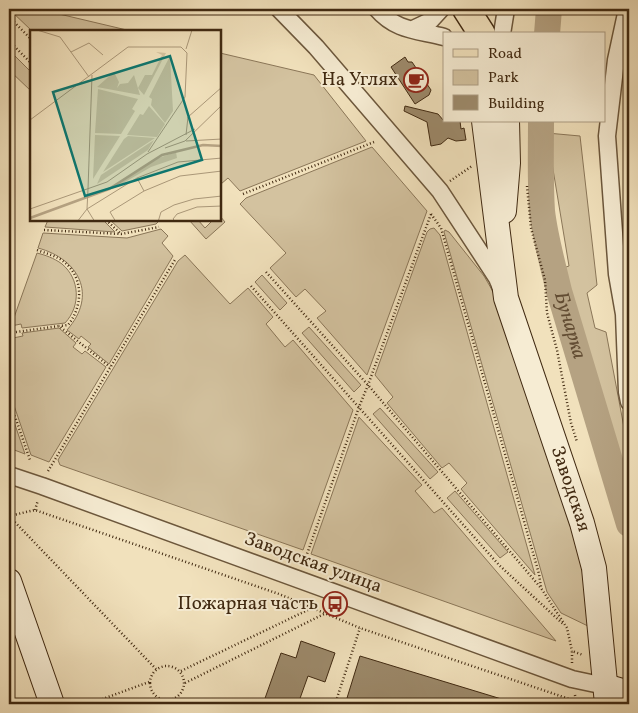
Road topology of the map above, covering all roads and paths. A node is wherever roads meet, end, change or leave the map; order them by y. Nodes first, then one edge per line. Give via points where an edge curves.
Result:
1 (279, 9) edge
2 (377, 9) edge
3 (441, 9) edge
4 (458, 9) edge
5 (466, 9) edge
6 (506, 9) edge
7 (627, 9) edge
8 (9, 17) edge
9 (413, 29) junction
10 (464, 32) edge
11 (481, 32) edge
12 (502, 32) edge
13 (443, 37) edge
14 (30, 38) edge
15 (9, 41) edge
16 (30, 63) edge
17 (468, 122) edge
18 (484, 122) edge
19 (494, 122) edge
20 (507, 122) edge
21 (374, 142) dead end
22 (526, 180) dead end
23 (243, 194) dead end
24 (107, 221) edge
25 (159, 226) dead end
26 (44, 230) dead end
27 (121, 234) junction
28 (37, 250) dead end
29 (176, 258) dead end
30 (500, 260) junction
31 (266, 272) dead end
32 (251, 286) dead end
33 (506, 298) junction
34 (59, 326) junction
35 (9, 332) edge
36 (110, 367) junction
37 (368, 385) junction
38 (9, 399) edge
39 (629, 402) edge
40 (359, 406) junction
41 (577, 442) dead end
42 (30, 460) dead end
43 (9, 475) edge
44 (42, 486) junction
45 (9, 516) edge
46 (306, 557) dead end
47 (9, 581) edge
48 (541, 588) junction
49 (312, 608) junction
50 (326, 614) junction
51 (360, 628) junction
52 (567, 628) junction
53 (572, 651) dead end
54 (156, 669) junction
55 (180, 671) junction
56 (149, 682) junction
57 (185, 683) junction
58 (616, 694) edge
59 (157, 698) junction
60 (52, 704) edge
61 (89, 704) edge
62 (141, 704) edge
63 (333, 704) edge
64 (584, 704) edge

1 - 33 street via 316,47 440,191
2 - 9 street via 386,20
3 - 9 street via 430,21
4 - 10 main road
5 - 11 main road
6 - 12 street
7 - 39 street via 616,60 607,136
8 - 14 path
9 - 13 street
15 - 16 path
17 - 30 main road via 475,166
18 - 30 main road
19 - 30 main road
20 - 30 main road via 508,163
21 - 23 path
22 - 41 path via 531,228 545,280 547,313
24 - 27 path
25 - 27 path
26 - 27 path
28 - 34 path via 64,262 79,286 75,314 68,325
29 - 36 path
30 - 33 main road, Заводская
31 - 37 path
32 - 40 path
33 - 58 main road, Заводская via 582,523 594,568 604,661
34 - 35 path
34 - 36 path
36 - 44 path
37 - 40 path
37 - 48 path
37 - 48 path via 430,214 441,228
38 - 42 path
40 - 46 path
40 - 52 path via 499,565
43 - 44 street, Заводская улица
44 - 58 street, Заводская улица
45 - 49 path via 35,510
45 - 54 path
47 - 60 main road
48 - 52 path
49 - 50 path
49 - 55 path
50 - 51 path
50 - 57 path
51 - 63 path
51 - 64 path
52 - 53 path
54 - 55 path via 164,665
54 - 56 path
55 - 57 path
56 - 59 path
56 - 61 path
57 - 59 path via 176,698
59 - 62 path

